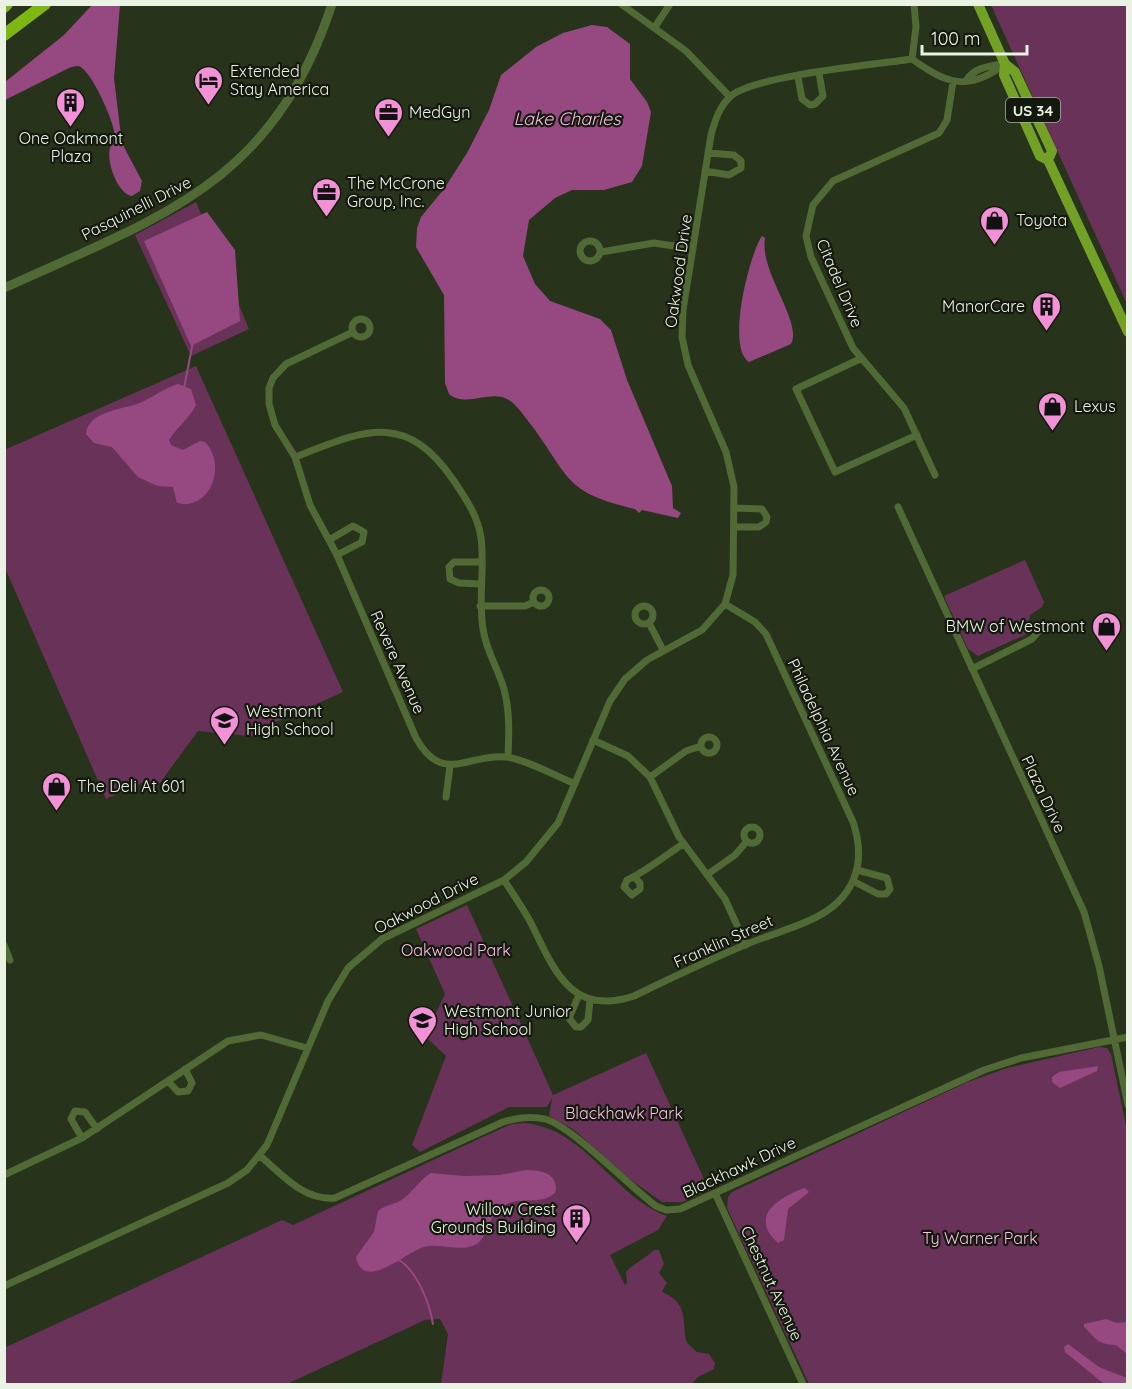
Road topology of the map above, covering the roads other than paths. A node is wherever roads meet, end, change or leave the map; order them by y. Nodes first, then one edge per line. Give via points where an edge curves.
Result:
1 (45, 4) edge
2 (332, 4) edge
3 (621, 4) edge
4 (670, 4) edge
5 (914, 4) edge
6 (978, 4) edge
7 (655, 27) junction
8 (4, 35) edge
9 (912, 59) junction
10 (1005, 64) junction
11 (819, 73) junction
12 (798, 76) junction
13 (953, 82) junction
14 (730, 97) junction
15 (708, 153) junction
16 (705, 171) junction
17 (693, 249) junction
18 (601, 252) dead end
19 (4, 288) edge
20 (352, 332) dead end
21 (1128, 332) edge
22 (860, 359) junction
23 (917, 435) junction
24 (295, 457) junction
25 (935, 475) dead end
26 (898, 507) dead end
27 (735, 508) junction
28 (735, 527) junction
29 (329, 540) junction
30 (337, 555) junction
31 (481, 562) junction
32 (480, 584) junction
33 (534, 602) dead end
34 (726, 604) junction
35 (480, 606) junction
36 (649, 623) dead end
37 (1045, 624) dead end
38 (663, 650) junction
39 (972, 669) junction
40 (593, 740) junction
41 (701, 746) dead end
42 (508, 757) junction
43 (450, 766) junction
44 (650, 777) junction
45 (575, 784) junction
46 (446, 798) dead end
47 (747, 841) dead end
48 (683, 844) junction
49 (857, 870) junction
50 (708, 874) junction
51 (634, 878) dead end
52 (504, 880) junction
53 (853, 882) junction
54 (4, 945) edge
55 (746, 945) junction
56 (10, 960) dead end
57 (579, 995) junction
58 (590, 1000) junction
59 (1128, 1037) edge
60 (1114, 1040) junction
61 (307, 1048) junction
62 (185, 1069) junction
63 (168, 1081) junction
64 (1128, 1105) edge
65 (97, 1129) junction
66 (82, 1138) junction
67 (260, 1155) junction
68 (4, 1175) edge
69 (715, 1193) junction
70 (4, 1286) edge
71 (803, 1384) edge

1 - 8 highway
2 - 19 street, Pasquinelli Drive via 321,39 289,100 254,146 232,167 174,207
3 - 7 street
4 - 7 street
5 - 9 street
6 - 10 main road, US 34
7 - 14 street via 686,51
9 - 11 street
9 - 13 street
10 - 13 street via 973,82
10 - 21 main road, US 34 via 1015,72 1052,151 1048,160
11 - 12 street
11 - 12 street via 822,96 810,105 802,99
12 - 14 street via 758,84
13 - 22 street, Citadel Drive via 947,120 939,133 833,181 810,213 806,236 809,252
14 - 15 street, Oakwood Drive via 714,121
15 - 16 street, Oakwood Drive
15 - 16 street via 734,155 741,161 741,168 729,175
16 - 17 street, Oakwood Drive
17 - 18 street via 654,243
17 - 27 street, Oakwood Drive via 682,320 684,352 726,452
20 - 24 street, Revere Avenue via 286,364 273,378 268,404
22 - 23 street, Citadel Drive via 904,408
22 - 23 street via 796,389 835,472
23 - 25 street, Citadel Drive
24 - 29 street, Revere Avenue via 310,505
24 - 31 street via 368,432 389,432 411,439 440,461 473,512 481,541
26 - 39 street, Plaza Drive
27 - 28 street, Oakwood Drive
27 - 28 street via 758,507 767,517 759,527
28 - 34 street, Oakwood Drive via 734,575
29 - 30 street, Revere Avenue
29 - 30 street via 353,526 364,532 362,542
30 - 43 street, Revere Avenue via 416,738 430,756
31 - 32 street
31 - 32 street via 454,562 449,567 450,579
32 - 35 street
33 - 35 street via 525,606
34 - 38 street, Oakwood Drive via 702,630
34 - 49 street, Philadelphia Avenue via 755,622 770,642 853,822 860,846
35 - 42 street via 485,639 508,709
36 - 38 street
37 - 39 street via 1032,639
38 - 40 street, Oakwood Drive via 625,679 610,701
39 - 60 street, Plaza Drive via 1084,912
40 - 44 street via 628,756
40 - 45 street, Oakwood Drive
41 - 44 street via 686,751
42 - 43 street
42 - 45 street
43 - 46 street
44 - 48 street
45 - 52 street, Oakwood Drive via 548,839
47 - 50 street
48 - 50 street
48 - 51 street
49 - 53 street, Philadelphia Avenue
49 - 53 street via 887,878 891,889 878,894
50 - 55 street via 725,899
52 - 57 street via 525,912 553,970
52 - 61 street, Oakwood Drive via 382,939 364,952 339,980
53 - 55 street, Franklin Street via 825,912
54 - 56 street
55 - 58 street, Franklin Street via 634,996
57 - 58 street
57 - 58 street via 569,1018 576,1027 588,1020
59 - 60 street, Blackhawk Drive
60 - 64 street, Plaza Drive
60 - 69 street, Blackhawk Drive via 1021,1058 984,1070
61 - 62 street via 271,1036 249,1035 228,1041
61 - 67 street, Oakwood Drive via 280,1117
62 - 63 street
62 - 63 street via 192,1083 188,1091 178,1092
63 - 65 street
65 - 66 street
65 - 66 street via 86,1112 75,1111 71,1119
66 - 68 street
67 - 69 street, Blackhawk Drive via 305,1193 335,1198 503,1122 530,1118 565,1129 661,1209 680,1209
67 - 70 street, Oakwood Drive via 228,1183
69 - 71 street, Chestnut Avenue

